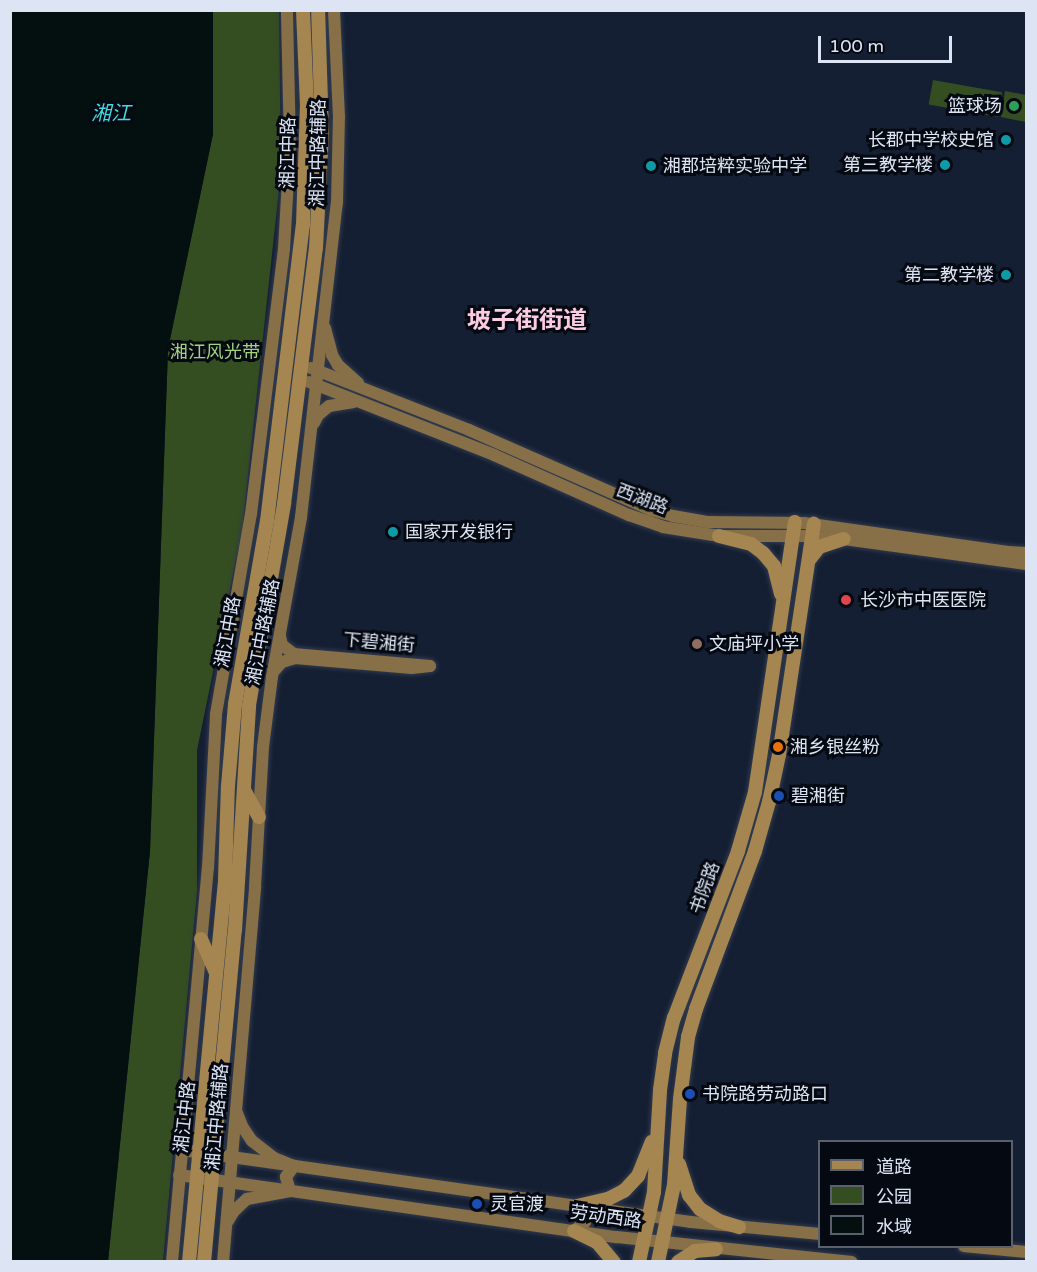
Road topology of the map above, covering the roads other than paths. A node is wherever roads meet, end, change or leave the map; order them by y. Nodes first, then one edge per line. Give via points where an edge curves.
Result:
1 (287, 10) edge
2 (303, 10) edge
3 (318, 10) edge
4 (334, 10) edge
5 (323, 312) junction
6 (271, 352) junction
7 (269, 366) junction
8 (287, 366) junction
9 (317, 371) junction
10 (301, 372) junction
11 (316, 385) junction
12 (374, 393) junction
13 (360, 403) junction
14 (311, 436) junction
15 (794, 529) junction
16 (813, 530) junction
17 (719, 536) junction
18 (844, 539) junction
19 (1026, 553) edge
20 (1026, 564) edge
21 (808, 565) junction
22 (783, 610) junction
23 (280, 635) junction
24 (273, 673) junction
25 (243, 788) junction
26 (259, 817) junction
27 (201, 939) junction
28 (217, 974) junction
29 (236, 1109) junction
30 (658, 1119) junction
31 (676, 1149) junction
32 (182, 1150) junction
33 (200, 1153) junction
34 (215, 1155) junction
35 (232, 1157) junction
36 (294, 1166) junction
37 (179, 1175) junction
38 (197, 1177) junction
39 (212, 1180) junction
40 (230, 1182) junction
41 (290, 1191) junction
42 (577, 1206) junction
43 (649, 1216) junction
44 (668, 1219) junction
45 (739, 1227) junction
46 (226, 1228) junction
47 (574, 1231) junction
48 (818, 1234) edge
49 (644, 1241) junction
50 (663, 1243) junction
51 (994, 1248) edge
52 (716, 1249) junction
53 (1024, 1250) edge
54 (172, 1262) edge
55 (189, 1262) edge
56 (204, 1262) edge
57 (223, 1262) edge
58 (614, 1262) edge
59 (639, 1262) edge
60 (658, 1262) edge
61 (678, 1262) edge
62 (852, 1262) edge

1 - 6 main road, 湘江中路辅路 via 290,146 284,249
2 - 8 main road, 湘江中路 via 307,169
3 - 10 main road, 湘江中路 via 321,166
4 - 5 main road, 湘江中路辅路 via 339,182
5 - 9 main road, 湘江中路辅路
5 - 12 main road via 327,342 338,365
6 - 7 main road, 湘江中路辅路
6 - 8 main road, 西湖路
7 - 8 main road, 西湖路
7 - 27 main road, 湘江中路辅路 via 251,514 217,706
8 - 10 main road, 西湖路
8 - 28 main road, 湘江中路 via 267,521 235,704
9 - 10 main road, 西湖路
9 - 11 main road, 湘江中路辅路
9 - 12 main road, 西湖路
10 - 11 main road, 西湖路
10 - 25 main road, 湘江中路 via 285,504 249,705
11 - 13 main road, 西湖路
11 - 14 main road, 湘江中路辅路
12 - 15 main road, 西湖路 via 470,430 651,510 708,522
13 - 14 main road via 329,406 318,415
13 - 17 main road, 西湖路 via 494,455 647,522
14 - 23 main road, 湘江中路辅路
15 - 16 main road, 西湖路
15 - 17 main road, 西湖路
15 - 22 main road, 书院路
16 - 18 main road, 西湖路
16 - 19 main road, 西湖路
16 - 21 main road, 书院路
17 - 22 main road via 750,544 769,559 780,582
18 - 20 main road, 西湖路
18 - 21 main road via 819,547
21 - 31 main road, 书院路 via 775,778 755,851 692,1022 681,1083
22 - 30 main road, 书院路 via 753,800 727,882 674,1018 662,1071
23 - 24 main road, 湘江中路辅路
23 - 24 main road, 下碧湘街 via 282,645 294,654 430,666 411,668 295,658 282,662
24 - 26 main road, 湘江中路辅路
25 - 26 main road
25 - 34 main road, 湘江中路 via 243,830
26 - 29 main road, 湘江中路辅路
27 - 28 main road
27 - 32 main road, 湘江中路辅路
28 - 33 main road, 湘江中路
29 - 35 main road, 湘江中路辅路
29 - 36 main road via 252,1141 274,1158
30 - 42 main road via 644,1164 632,1184 616,1196
30 - 43 main road, 书院路
31 - 44 main road, 书院路
31 - 45 main road via 682,1177 695,1202 708,1215
32 - 33 main road, 劳动西路
32 - 37 main road, 湘江中路辅路
33 - 34 main road, 劳动西路
33 - 38 main road, 湘江中路
34 - 35 main road, 劳动西路
34 - 39 main road, 湘江中路
35 - 36 main road, 劳动西路
35 - 40 main road, 湘江中路辅路
36 - 41 main road via 286,1177
36 - 42 main road, 劳动西路
37 - 38 main road, 劳动西路
37 - 54 main road, 湘江中路辅路
38 - 39 main road, 劳动西路
38 - 55 main road, 湘江中路
39 - 40 main road, 劳动西路
39 - 56 main road, 湘江中路
40 - 41 main road, 劳动西路
40 - 46 main road, 湘江中路辅路
41 - 46 main road via 247,1199 234,1211
41 - 47 main road, 劳动西路
42 - 43 main road, 劳动西路
42 - 47 main road via 584,1213 585,1222
43 - 44 main road, 劳动西路
43 - 49 main road, 书院路
44 - 45 main road, 劳动西路
44 - 50 main road, 书院路
45 - 48 main road, 劳动西路
46 - 57 main road, 湘江中路辅路
47 - 49 main road, 劳动西路
47 - 58 main road via 597,1242
49 - 50 main road, 劳动西路
49 - 59 main road, 书院路
50 - 52 main road, 劳动西路
50 - 60 main road, 书院路
51 - 53 main road
52 - 61 main road via 695,1251
52 - 62 main road, 劳动西路

